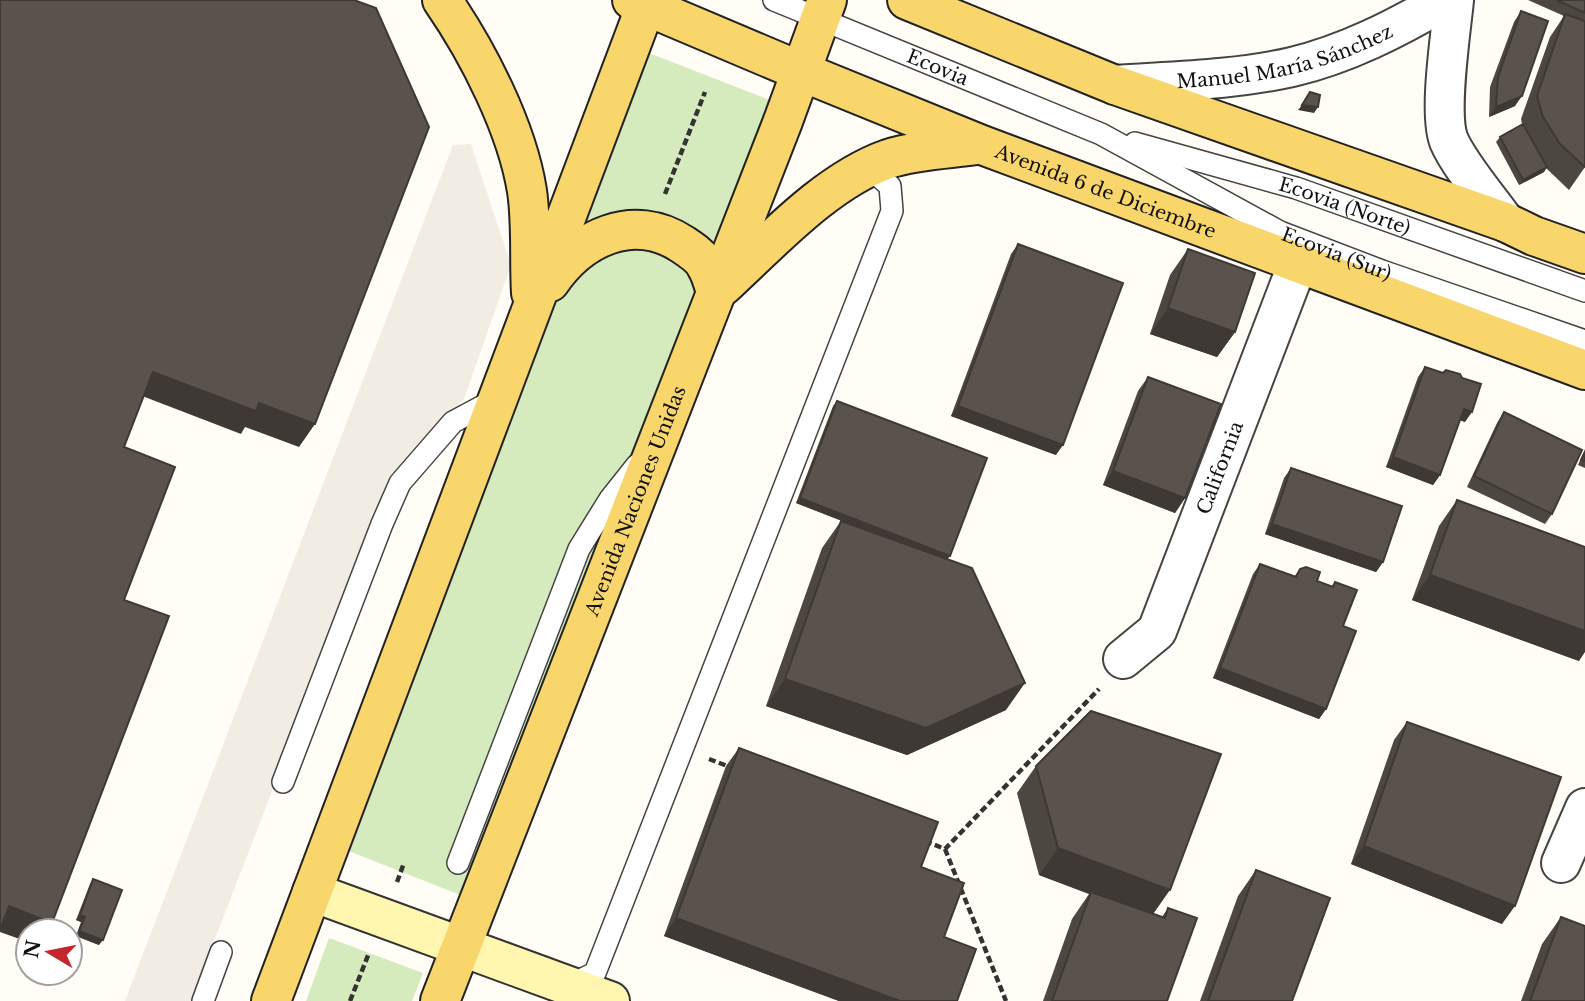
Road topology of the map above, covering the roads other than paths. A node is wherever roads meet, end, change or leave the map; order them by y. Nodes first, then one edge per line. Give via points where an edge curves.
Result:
1 (442, 0) edge
2 (774, 0) edge
3 (907, 0) edge
4 (1445, 0) edge
5 (1454, 0) edge
6 (642, 2) edge
7 (823, 9) edge
8 (800, 71) junction
9 (1115, 85) junction
10 (1101, 134) junction
11 (982, 145) junction
12 (869, 168) junction
13 (1505, 222) junction
14 (1585, 254) edge
15 (1298, 263) junction
16 (1585, 291) edge
17 (716, 292) junction
18 (531, 311) junction
19 (1585, 341) edge
20 (1585, 370) edge
21 (498, 398) junction
22 (657, 440) junction
23 (1115, 670) road end
24 (283, 782) dead end
25 (1585, 808) edge
26 (458, 863) dead end
27 (1561, 863) dead end
28 (312, 892) junction
29 (461, 947) junction
30 (221, 952) dead end
31 (568, 986) junction
32 (203, 1001) edge
33 (271, 1001) edge
34 (440, 1001) edge
35 (610, 1001) edge

1 - 18 main road via 502,109 519,158 527,192
2 - 7 lane, Ecovia
3 - 9 main road
4 - 9 street, Manuel María Sánchez via 1388,33 1291,67
5 - 13 street via 1446,132 1455,153
6 - 8 main road, Avenida 6 de Diciembre
6 - 18 main road
7 - 8 main road, Avenida Naciones Unidas
7 - 10 lane, Ecovia
8 - 11 main road, Avenida 6 de Diciembre
8 - 17 main road, Avenida Naciones Unidas
9 - 13 main road
10 - 16 lane, Ecovia (Norte) via 1296,188
10 - 19 lane, Ecovia (Sur) via 1280,232
11 - 12 main road via 913,153
11 - 15 main road, Avenida 6 de Diciembre
12 - 17 main road via 825,195
12 - 31 lane via 890,186 892,211 595,973
13 - 14 main road
15 - 20 main road, Avenida 6 de Diciembre
15 - 23 street, California via 1157,631
17 - 18 main road via 706,264 677,240 638,230 615,232 576,251
17 - 22 main road, Avenida Naciones Unidas
18 - 21 main road
21 - 24 lane via 453,422 400,483
21 - 28 main road
22 - 26 lane via 610,499 579,550
22 - 29 main road, Avenida Naciones Unidas
25 - 27 street
28 - 29 street
28 - 33 main road
29 - 31 street
29 - 34 main road, Avenida Naciones Unidas
30 - 32 lane
31 - 35 street

